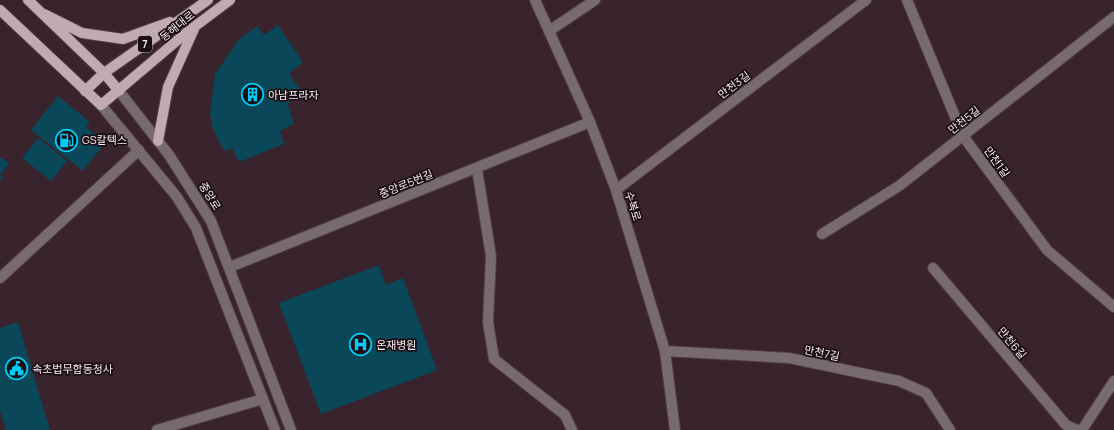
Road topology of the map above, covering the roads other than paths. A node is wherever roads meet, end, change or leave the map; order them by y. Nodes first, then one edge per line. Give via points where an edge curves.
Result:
1 (28, 0) edge
2 (208, 0) edge
3 (230, 0) edge
4 (535, 0) edge
5 (595, 0) edge
6 (866, 0) edge
7 (907, 0) edge
8 (0, 10) edge
9 (44, 14) junction
10 (185, 16) junction
11 (1114, 17) edge
12 (195, 26) junction
13 (549, 31) junction
14 (104, 73) junction
15 (85, 91) junction
16 (118, 91) junction
17 (101, 105) junction
18 (590, 122) junction
19 (963, 136) junction
20 (158, 141) junction
21 (140, 150) junction
22 (476, 169) junction
23 (616, 190) junction
24 (822, 234) dead end
25 (230, 267) junction
26 (932, 268) dead end
27 (0, 278) edge
28 (1114, 307) edge
29 (665, 351) junction
30 (1114, 381) edge
31 (263, 399) junction
32 (157, 430) edge
33 (275, 430) edge
34 (291, 430) edge
35 (572, 430) edge
36 (675, 430) edge
37 (950, 430) edge
38 (1077, 430) edge
39 (1082, 430) edge

1 - 9 main road
2 - 10 main road, 동해대로 / 7
3 - 12 main road, 동해대로 / 7
4 - 13 street, 수복로
5 - 13 street
6 - 23 street, 만천3길
7 - 19 street, 만천1길
8 - 15 main road
9 - 10 main road via 82,33 123,39
9 - 14 main road, 중앙로
10 - 14 main road, 동해대로 / 7
11 - 19 street, 만천5길
12 - 16 main road, 동해대로 / 7
12 - 20 main road via 168,88
13 - 18 street, 수복로
14 - 15 main road, 동해대로 / 7
14 - 16 main road, 중앙로
15 - 17 main road
16 - 17 main road, 동해대로 / 7
16 - 20 street, 중앙로
17 - 21 street
18 - 22 street, 중앙로5번길
18 - 23 street, 수복로
19 - 24 street, 만천5길 via 899,186
19 - 28 street, 만천1길 via 1047,250
20 - 25 street, 중앙로 via 211,221
21 - 27 street
21 - 31 street via 177,197 196,228
22 - 25 street, 중앙로5번길
22 - 35 street via 491,256 488,322 494,359 565,415
23 - 29 street, 수복로
25 - 34 street, 중앙로
26 - 38 street, 만천6길 via 1066,426
29 - 36 street, 수복로
29 - 37 street, 만천7길 via 789,358 899,381 926,393
30 - 39 street
31 - 32 street
31 - 33 street

